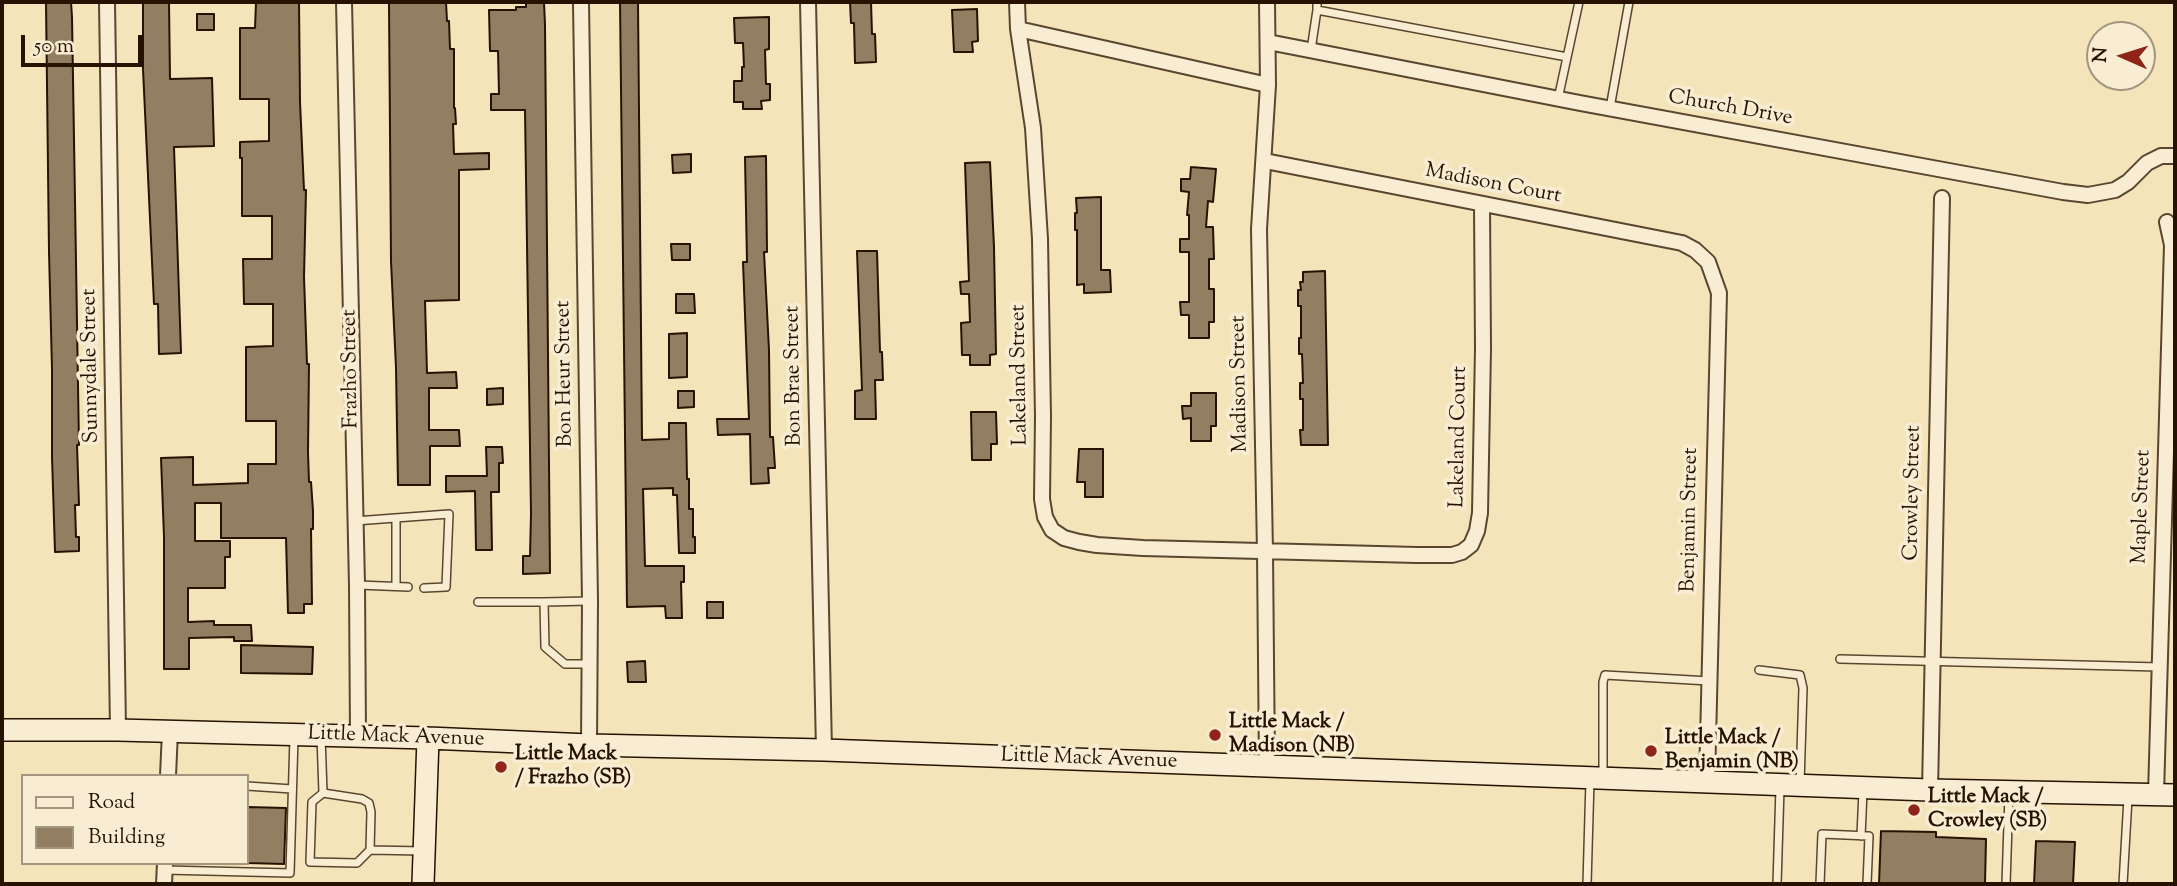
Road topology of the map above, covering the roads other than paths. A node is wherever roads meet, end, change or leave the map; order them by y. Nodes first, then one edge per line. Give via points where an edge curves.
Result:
1 (107, 2) edge
2 (344, 2) edge
3 (581, 2) edge
4 (808, 2) edge
5 (1017, 2) edge
6 (1267, 2) edge
7 (1579, 2) edge
8 (1629, 2) edge
9 (1317, 6) edge
10 (1018, 29) junction
11 (1268, 42) junction
12 (1311, 50) junction
13 (1567, 57) junction
14 (1268, 85) junction
15 (1558, 99) junction
16 (1609, 109) junction
17 (2175, 156) edge
18 (1265, 161) junction
19 (1942, 198) dead end
20 (1482, 205) junction
21 (2167, 222) dead end
22 (1708, 262) joint
23 (396, 519) junction
24 (355, 521) junction
25 (1265, 552) junction
26 (357, 585) junction
27 (396, 586) junction
28 (408, 587) dead end
29 (425, 588) dead end
30 (590, 601) junction
31 (478, 602) dead end
32 (544, 602) junction
33 (1840, 659) dead end
34 (1932, 661) junction
35 (590, 664) junction
36 (2160, 667) junction
37 (1759, 670) dead end
38 (1709, 681) junction
39 (2, 730) edge
40 (118, 730) junction
41 (170, 731) junction
42 (294, 735) junction
43 (321, 735) junction
44 (358, 736) junction
45 (428, 738) junction
46 (590, 745) junction
47 (824, 750) junction
48 (1267, 766) junction
49 (168, 774) edge
50 (1597, 778) junction
51 (1707, 781) junction
52 (1790, 784) junction
53 (248, 786) edge
54 (1863, 787) junction
55 (292, 789) junction
56 (1930, 790) junction
57 (2009, 791) junction
58 (323, 793) junction
59 (2128, 794) junction
60 (2165, 794) edge
61 (1861, 836) junction
62 (370, 850) junction
63 (424, 851) junction
64 (164, 873) edge
65 (423, 884) edge
66 (1587, 884) edge
67 (1777, 884) edge
68 (1820, 884) edge
69 (1867, 884) edge
70 (2006, 884) edge
71 (2123, 884) edge

1 - 40 street, Sunnydale Street
2 - 24 street, Frazho Street
3 - 30 street, Bon Heur Street
4 - 47 street, Bon Brae Street
5 - 10 street, Lakeland Street
6 - 11 street, Madison Street
7 - 13 lane
8 - 16 lane
9 - 12 lane
9 - 13 lane
10 - 14 street
10 - 25 street, Lakeland Street via 1033,128 1040,239 1045,517 1052,530 1079,542
11 - 12 street, Church Drive
11 - 14 street, Madison Street
12 - 15 street, Church Drive
13 - 15 lane
14 - 18 street, Madison Street
15 - 16 street, Church Drive
16 - 17 street, Church Drive via 2088,195 2115,190 2147,163
18 - 20 street, Madison Court
18 - 25 street, Madison Street via 1259,229
19 - 34 street, Crowley Street
20 - 22 street, Madison Court via 1682,243
20 - 25 street, Lakeland Court via 1480,513 1471,545 1452,555
21 - 36 street, Maple Street via 2172,245
22 - 38 street, Benjamin Street via 1719,293
23 - 24 lane
23 - 27 lane
23 - 29 lane via 449,514 446,587
24 - 26 street, Frazho Street
25 - 48 street, Madison Street
26 - 27 lane
26 - 44 street, Frazho Street
27 - 28 lane
30 - 32 lane
30 - 35 street, Bon Heur Street
31 - 32 lane
32 - 35 lane via 545,647 565,664
33 - 34 lane
34 - 36 lane
34 - 56 street, Crowley Street
35 - 46 street, Bon Heur Street
36 - 60 street, Maple Street
37 - 52 lane via 1800,675 1803,688
38 - 50 lane via 1605,675
38 - 51 street, Benjamin Street
39 - 40 main road, Little Mack Avenue
40 - 41 main road, Little Mack Avenue
41 - 42 main road, Little Mack Avenue
41 - 49 street
42 - 43 main road, Little Mack Avenue
42 - 55 lane
43 - 44 main road, Little Mack Avenue
43 - 58 lane
44 - 45 main road, Little Mack Avenue
45 - 46 main road, Little Mack Avenue
45 - 63 main road
46 - 47 main road, Little Mack Avenue
47 - 48 main road, Little Mack Avenue
48 - 50 main road, Little Mack Avenue
50 - 51 main road, Little Mack Avenue
50 - 66 lane
51 - 52 main road, Little Mack Avenue
52 - 54 main road, Little Mack Avenue
52 - 67 lane
53 - 55 lane
54 - 56 main road, Little Mack Avenue
54 - 61 lane
55 - 64 lane via 290,873
56 - 57 main road, Little Mack Avenue
57 - 59 main road, Little Mack Avenue
57 - 70 lane
58 - 62 lane via 369,803
58 - 62 lane via 312,802 310,862 356,863
59 - 60 main road, Little Mack Avenue
59 - 71 lane
61 - 68 lane via 1822,834
61 - 69 lane via 1869,836
62 - 63 lane
63 - 65 main road

